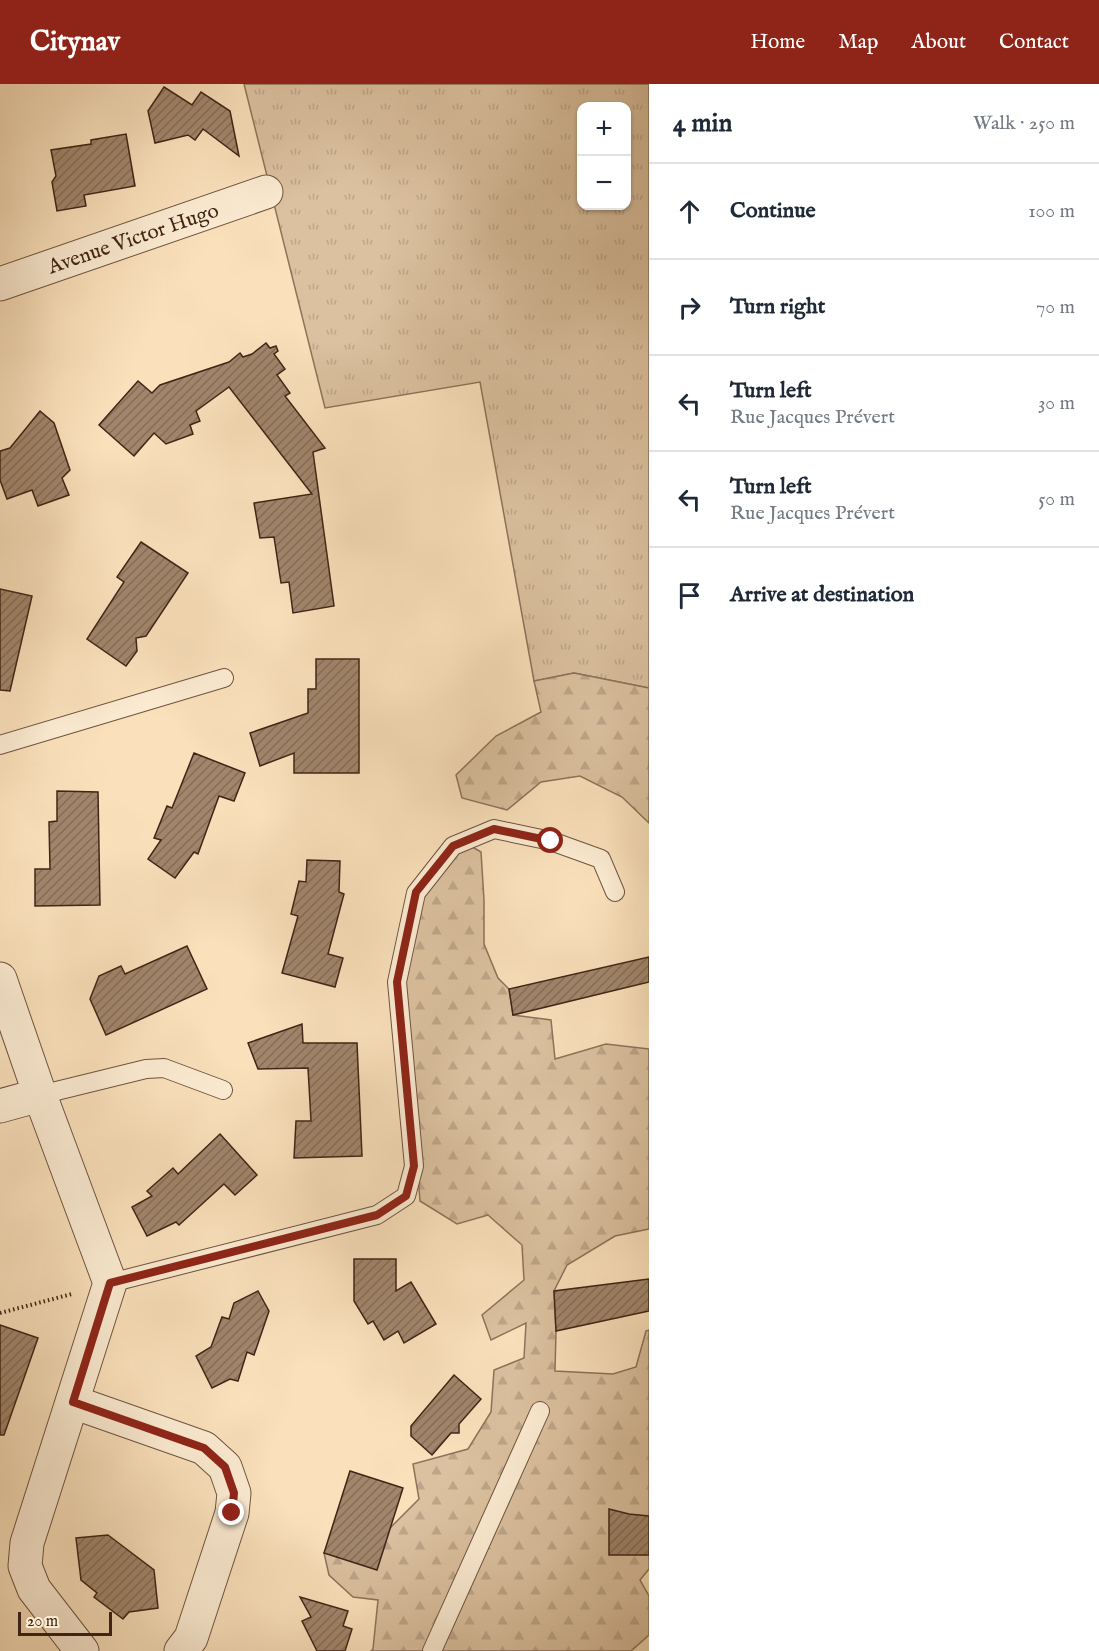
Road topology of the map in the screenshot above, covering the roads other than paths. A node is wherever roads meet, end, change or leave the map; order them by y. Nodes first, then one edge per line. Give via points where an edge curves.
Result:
1 (266, 192) dead end
2 (0, 284) edge
3 (224, 678) dead end
4 (0, 745) edge
5 (615, 892) dead end
6 (0, 979) edge
7 (223, 1090) dead end
8 (40, 1095) junction
9 (0, 1106) edge
10 (110, 1283) junction
11 (73, 1402) junction
12 (540, 1411) dead end
13 (82, 1651) edge
14 (182, 1651) edge
15 (432, 1651) edge

1 - 2 street, Avenue Victor Hugo
3 - 4 lane
5 - 10 lane via 600,859 551,841 494,829 453,846 416,892 397,982 414,1166 406,1196 377,1215
6 - 8 street
7 - 8 lane via 164,1068
8 - 9 street
8 - 10 street
10 - 11 street
11 - 13 street via 27,1543 25,1566 34,1589
11 - 14 street via 204,1448 225,1467 234,1493 232,1513 191,1638
12 - 15 lane

